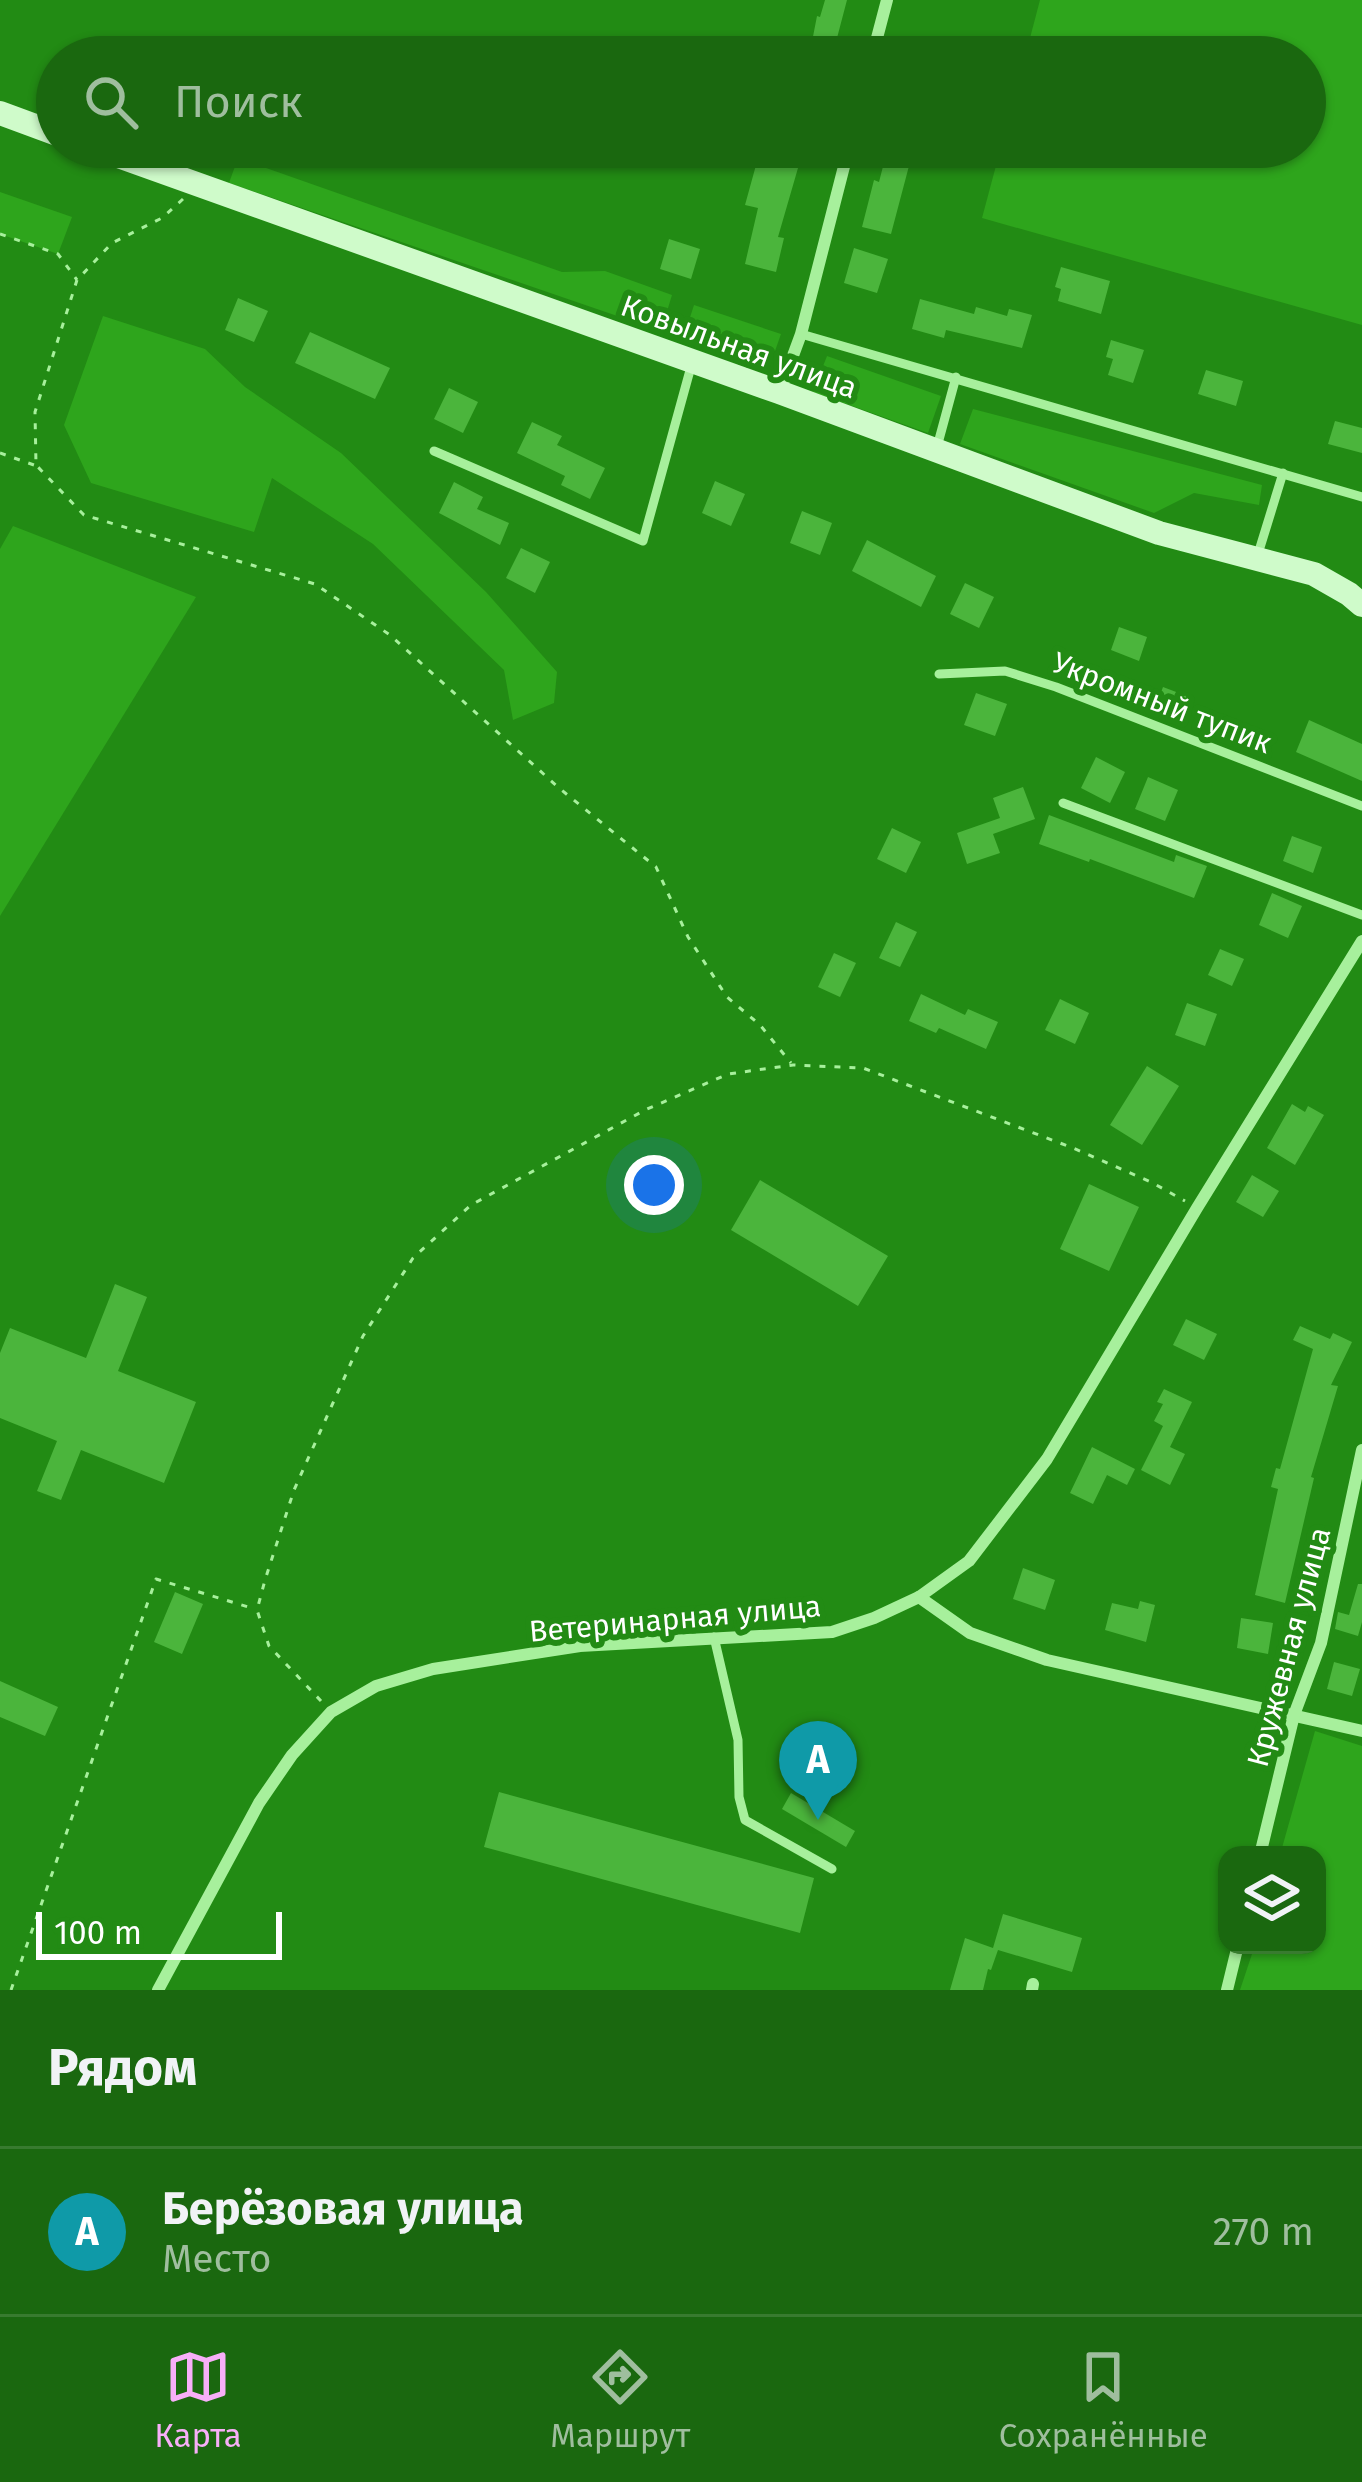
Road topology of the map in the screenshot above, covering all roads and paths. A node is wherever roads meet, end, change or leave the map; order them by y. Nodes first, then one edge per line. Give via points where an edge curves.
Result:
1 (886, 0) edge
2 (877, 36) edge
3 (0, 113) edge
4 (36, 126) edge
5 (151, 168) edge
6 (844, 168) edge
7 (198, 185) junction
8 (0, 234) edge
9 (76, 280) junction
10 (801, 334) junction
11 (692, 362) junction
12 (956, 377) junction
13 (779, 392) junction
14 (937, 450) junction
15 (434, 451) dead end
16 (0, 453) edge
17 (36, 466) junction
18 (1282, 473) junction
19 (1362, 497) edge
20 (1257, 558) junction
21 (1362, 605) edge
22 (939, 674) dead end
23 (1063, 803) dead end
24 (1362, 806) edge
25 (1362, 914) edge
26 (1362, 941) edge
27 (793, 1065) junction
28 (1197, 1208) junction
29 (1362, 1450) edge
30 (919, 1597) junction
31 (257, 1610) junction
32 (714, 1637) junction
33 (331, 1712) junction
34 (1294, 1715) junction
35 (1362, 1731) edge
36 (1262, 1846) edge
37 (832, 1868) dead end
38 (1236, 1954) edge
39 (10, 1990) edge
40 (158, 1990) edge
41 (1227, 1990) edge

1 - 2 street
3 - 4 street
5 - 7 street, Ковыльная улица
6 - 10 street
7 - 9 path via 162,218 112,243
7 - 11 street, Ковыльная улица
8 - 9 path via 58,254
9 - 17 path via 35,412
10 - 12 lane
10 - 13 street
11 - 13 street, Ковыльная улица
11 - 15 lane via 643,542
12 - 14 lane
12 - 18 lane
13 - 14 street, Ковыльная улица
14 - 20 street, Ковыльная улица via 1159,533
16 - 17 path
17 - 27 path via 84,515 315,584 390,635 656,867 727,997
18 - 19 lane
18 - 20 lane
20 - 21 street, Ковыльная улица via 1314,574
22 - 24 lane, Укромный тупик via 1005,671
23 - 25 lane
26 - 28 street, Ветеринарная улица
27 - 28 path via 863,1068 1093,1156
27 - 31 path via 728,1074 645,1110 471,1205 412,1258 363,1336 294,1490
28 - 30 street, Ветеринарная улица via 1048,1459 969,1562
29 - 34 street, Кружевная улица via 1321,1643
30 - 32 street, Ветеринарная улица via 832,1632
30 - 34 street via 970,1633 1047,1660
31 - 33 path via 269,1646
31 - 39 path via 156,1579
32 - 33 street, Ветеринарная улица via 580,1646 434,1669 376,1686
32 - 37 lane via 738,1740 745,1820
33 - 40 street, Ветеринарная улица via 259,1803
34 - 35 street
34 - 36 street, Кружевная улица
38 - 41 street

